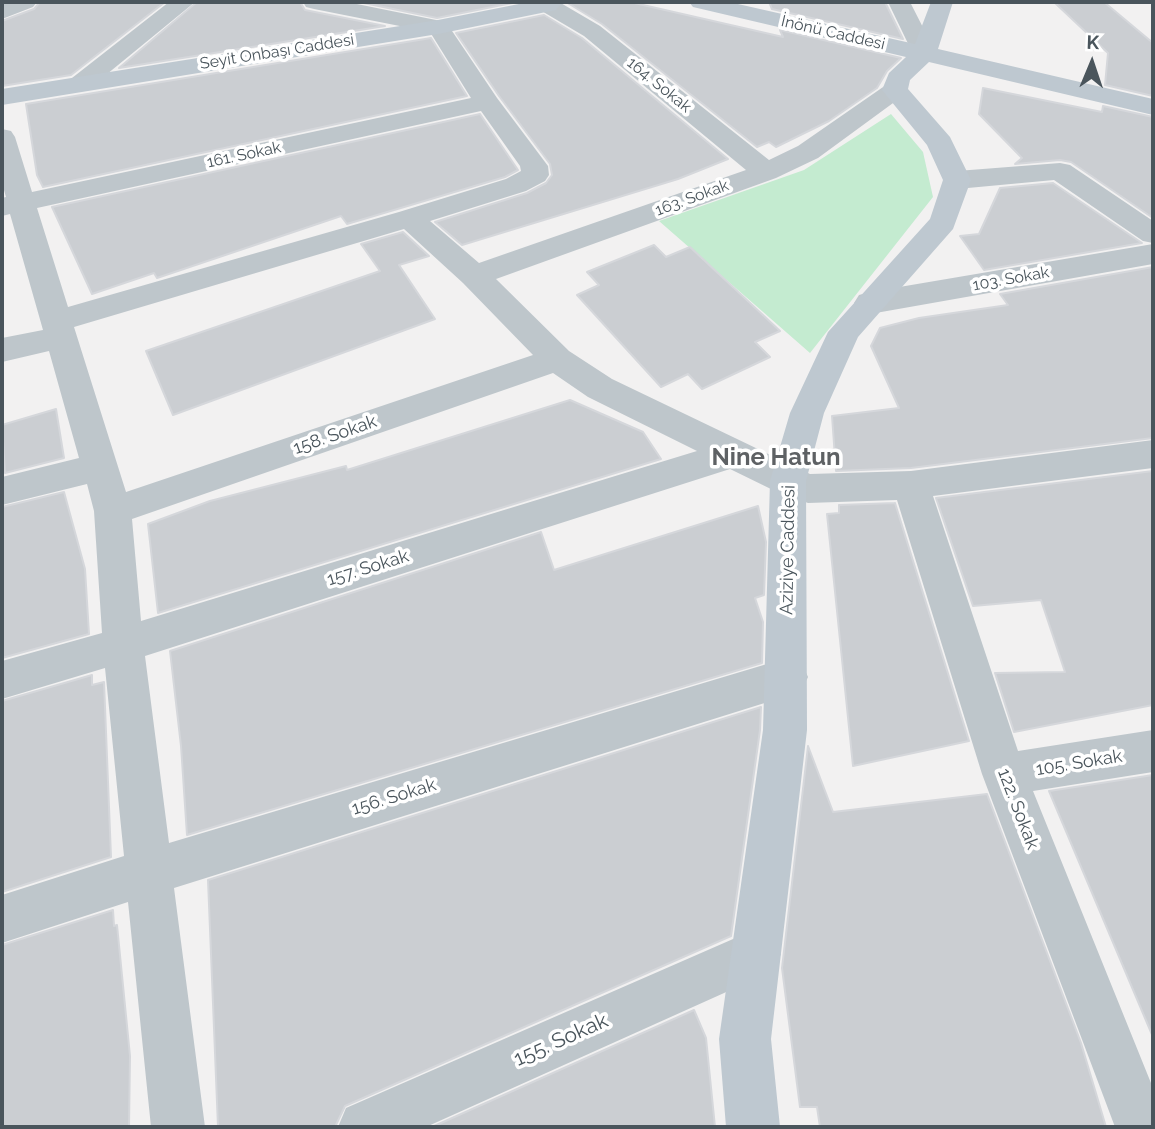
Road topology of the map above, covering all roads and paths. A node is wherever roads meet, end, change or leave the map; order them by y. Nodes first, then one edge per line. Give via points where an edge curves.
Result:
1 (25, 2) edge
2 (183, 2) edge
3 (314, 2) edge
4 (701, 2) edge
5 (899, 2) edge
6 (942, 2) edge
7 (549, 3) edge
8 (2, 12) edge
9 (438, 27) junction
10 (924, 53) junction
11 (81, 83) junction
12 (895, 90) junction
13 (2, 97) edge
14 (487, 102) junction
15 (1153, 107) edge
16 (2, 137) edge
17 (766, 172) junction
18 (957, 180) junction
19 (11, 205) edge
20 (409, 218) junction
21 (1153, 234) edge
22 (1153, 254) edge
23 (474, 276) junction
24 (870, 303) junction
25 (59, 329) junction
26 (2, 350) edge
27 (557, 359) junction
28 (733, 454) junction
29 (1153, 454) edge
30 (99, 467) junction
31 (788, 481) junction
32 (911, 485) junction
33 (2, 491) edge
34 (113, 511) junction
35 (123, 645) junction
36 (787, 677) junction
37 (2, 680) edge
38 (1153, 751) edge
39 (1004, 774) junction
40 (149, 872) junction
41 (2, 919) edge
42 (756, 954) junction
43 (177, 1127) edge
44 (365, 1127) edge
45 (753, 1127) edge
46 (1142, 1127) edge

1 - 8 street
2 - 11 street
3 - 9 street
4 - 10 street, İnönü Caddesi
5 - 10 street
6 - 10 street
7 - 9 street, Seyit Onbaşı Caddesi
7 - 17 street, 164. Sokak via 592,31
9 - 11 street, Seyit Onbaşı Caddesi
9 - 14 street
10 - 12 street via 898,78
10 - 15 street, İnönü Caddesi
11 - 13 street, Seyit Onbaşı Caddesi
12 - 17 street, 163. Sokak via 808,152
12 - 18 street via 940,143
14 - 19 street, 161. Sokak
14 - 20 street via 534,166 534,175 516,185
16 - 19 street
17 - 23 street, 163. Sokak
18 - 21 street via 1060,171
18 - 24 street, Aziziye Caddesi via 943,222
19 - 25 street
20 - 23 street
20 - 25 street
22 - 24 street, 103. Sokak
23 - 27 street
24 - 31 street, Aziziye Caddesi via 838,343 807,413
25 - 26 street
25 - 30 street
27 - 28 street via 600,388
27 - 34 street, 158. Sokak
28 - 31 street
28 - 35 street, 157. Sokak
29 - 32 street
30 - 33 street
30 - 34 street
31 - 32 street via 808,489
31 - 36 street, Aziziye Caddesi
32 - 39 street, 122. Sokak
34 - 35 street
35 - 37 street, 157. Sokak
35 - 40 street
36 - 40 street, 156. Sokak
36 - 42 street, Aziziye Caddesi via 785,730
38 - 39 street, 105. Sokak
39 - 46 street, 122. Sokak
40 - 41 street, 156. Sokak
40 - 43 street
42 - 44 street, 155. Sokak
42 - 45 street, Aziziye Caddesi via 745,1039

